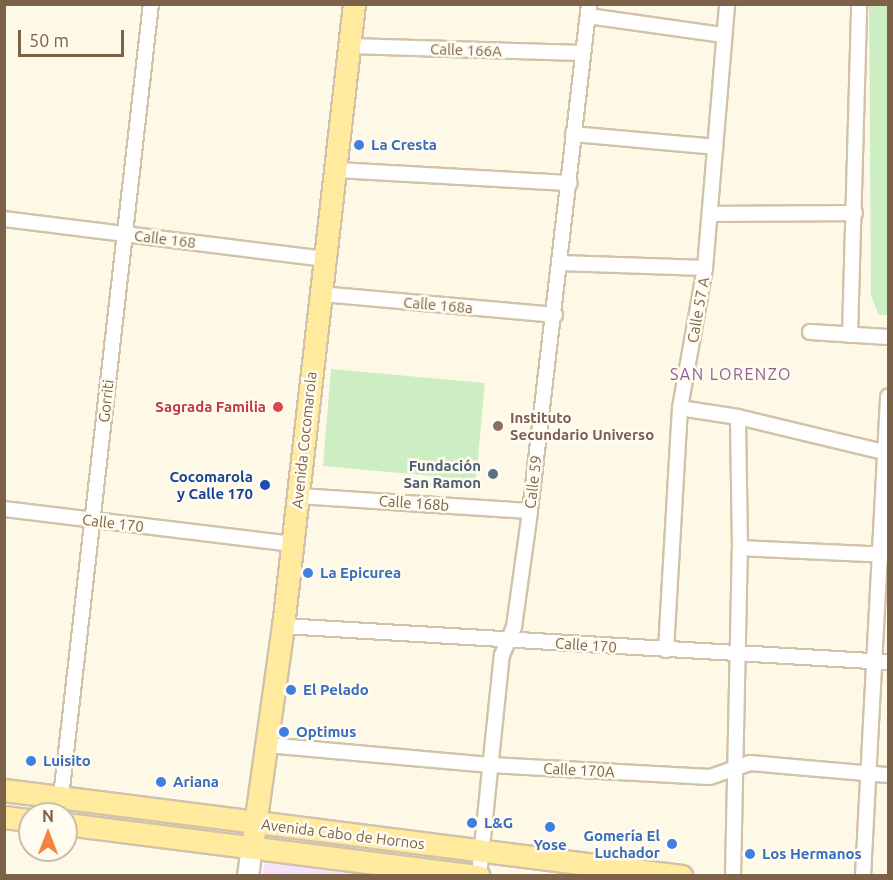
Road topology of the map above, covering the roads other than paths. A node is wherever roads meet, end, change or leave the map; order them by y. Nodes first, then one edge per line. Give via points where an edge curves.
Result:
1 (151, 4) edge
2 (354, 4) edge
3 (727, 4) edge
4 (859, 4) edge
5 (588, 10) edge
6 (724, 35) junction
7 (349, 46) junction
8 (582, 53) junction
9 (573, 134) junction
10 (715, 147) junction
11 (335, 170) junction
12 (570, 183) junction
13 (855, 213) junction
14 (710, 214) junction
15 (4, 219) edge
16 (125, 234) junction
17 (325, 259) junction
18 (560, 263) junction
19 (705, 268) junction
20 (321, 294) junction
21 (555, 315) junction
22 (810, 332) dead end
23 (850, 335) junction
24 (888, 337) edge
25 (888, 397) edge
26 (680, 408) junction
27 (738, 417) junction
28 (887, 453) edge
29 (298, 496) junction
30 (4, 509) edge
31 (530, 511) junction
32 (93, 520) junction
33 (292, 544) junction
34 (740, 548) junction
35 (884, 554) edge
36 (283, 626) junction
37 (509, 640) junction
38 (666, 651) junction
39 (738, 653) junction
40 (881, 661) edge
41 (267, 745) junction
42 (490, 765) junction
43 (735, 769) junction
44 (870, 774) junction
45 (888, 775) edge
46 (4, 790) edge
47 (61, 797) junction
48 (256, 823) junction
49 (78, 825) edge
50 (252, 846) junction
51 (483, 851) junction
52 (248, 876) edge
53 (479, 876) edge
54 (682, 876) edge
55 (733, 876) edge
56 (863, 876) edge

1 - 16 street, Gorriti
2 - 7 main road, Avenida Cocomarola
3 - 6 street, Calle 57 A
4 - 13 street
5 - 6 street
5 - 8 street, Calle 59
6 - 10 street, Calle 57 A
7 - 8 street, Calle 166A
7 - 11 main road, Avenida Cocomarola
8 - 9 street, Calle 59
9 - 10 street
9 - 12 street, Calle 59
10 - 14 street, Calle 57 A
11 - 12 street
11 - 17 main road, Avenida Cocomarola
12 - 18 street, Calle 59
13 - 14 street
13 - 23 street
14 - 19 street, Calle 57 A
15 - 16 street, Calle 168
16 - 17 street, Calle 168
16 - 32 street, Gorriti
17 - 20 main road, Avenida Cocomarola
18 - 19 street
18 - 21 street, Calle 59
19 - 26 street, Calle 57 A
20 - 21 street, Calle 168a
20 - 29 main road, Avenida Cocomarola
21 - 31 street, Calle 59
22 - 23 street
23 - 24 street
25 - 28 street
26 - 27 street
26 - 38 street, Calle 57 A
27 - 28 street
27 - 34 street
28 - 35 street
29 - 31 street, Calle 168b
29 - 33 main road, Avenida Cocomarola
30 - 32 street, Calle 170
31 - 37 street, Calle 59
32 - 33 street, Calle 170
32 - 47 street, Gorriti
33 - 36 main road, Avenida Cocomarola
34 - 35 street
34 - 39 street
35 - 40 street
36 - 37 street, Calle 170
36 - 41 main road, Avenida Cocomarola
37 - 38 street, Calle 170
37 - 42 street, Calle 59 via 502,656
38 - 39 street, Calle 170
39 - 40 street, Calle 170
39 - 43 street
40 - 44 street
41 - 42 street, Calle 170A
41 - 48 main road, Avenida Cocomarola
42 - 43 street, Calle 170A via 710,777
42 - 51 street, Calle 59
43 - 44 street, Calle 170A via 750,763
43 - 55 street
44 - 45 street, Calle 170A
44 - 56 street
46 - 47 main road, Avenida Cabo de Hornos
47 - 48 main road, Avenida Cabo de Hornos
48 - 50 main road, Avenida Cocomarola
48 - 51 main road, Avenida Cabo de Hornos
49 - 50 main road, Avenida Cabo de Hornos
50 - 52 main road, Avenida Cocomarola
50 - 53 main road, Avenida Cabo de Hornos
51 - 53 street, Calle 59
51 - 54 main road, Avenida Cabo de Hornos

